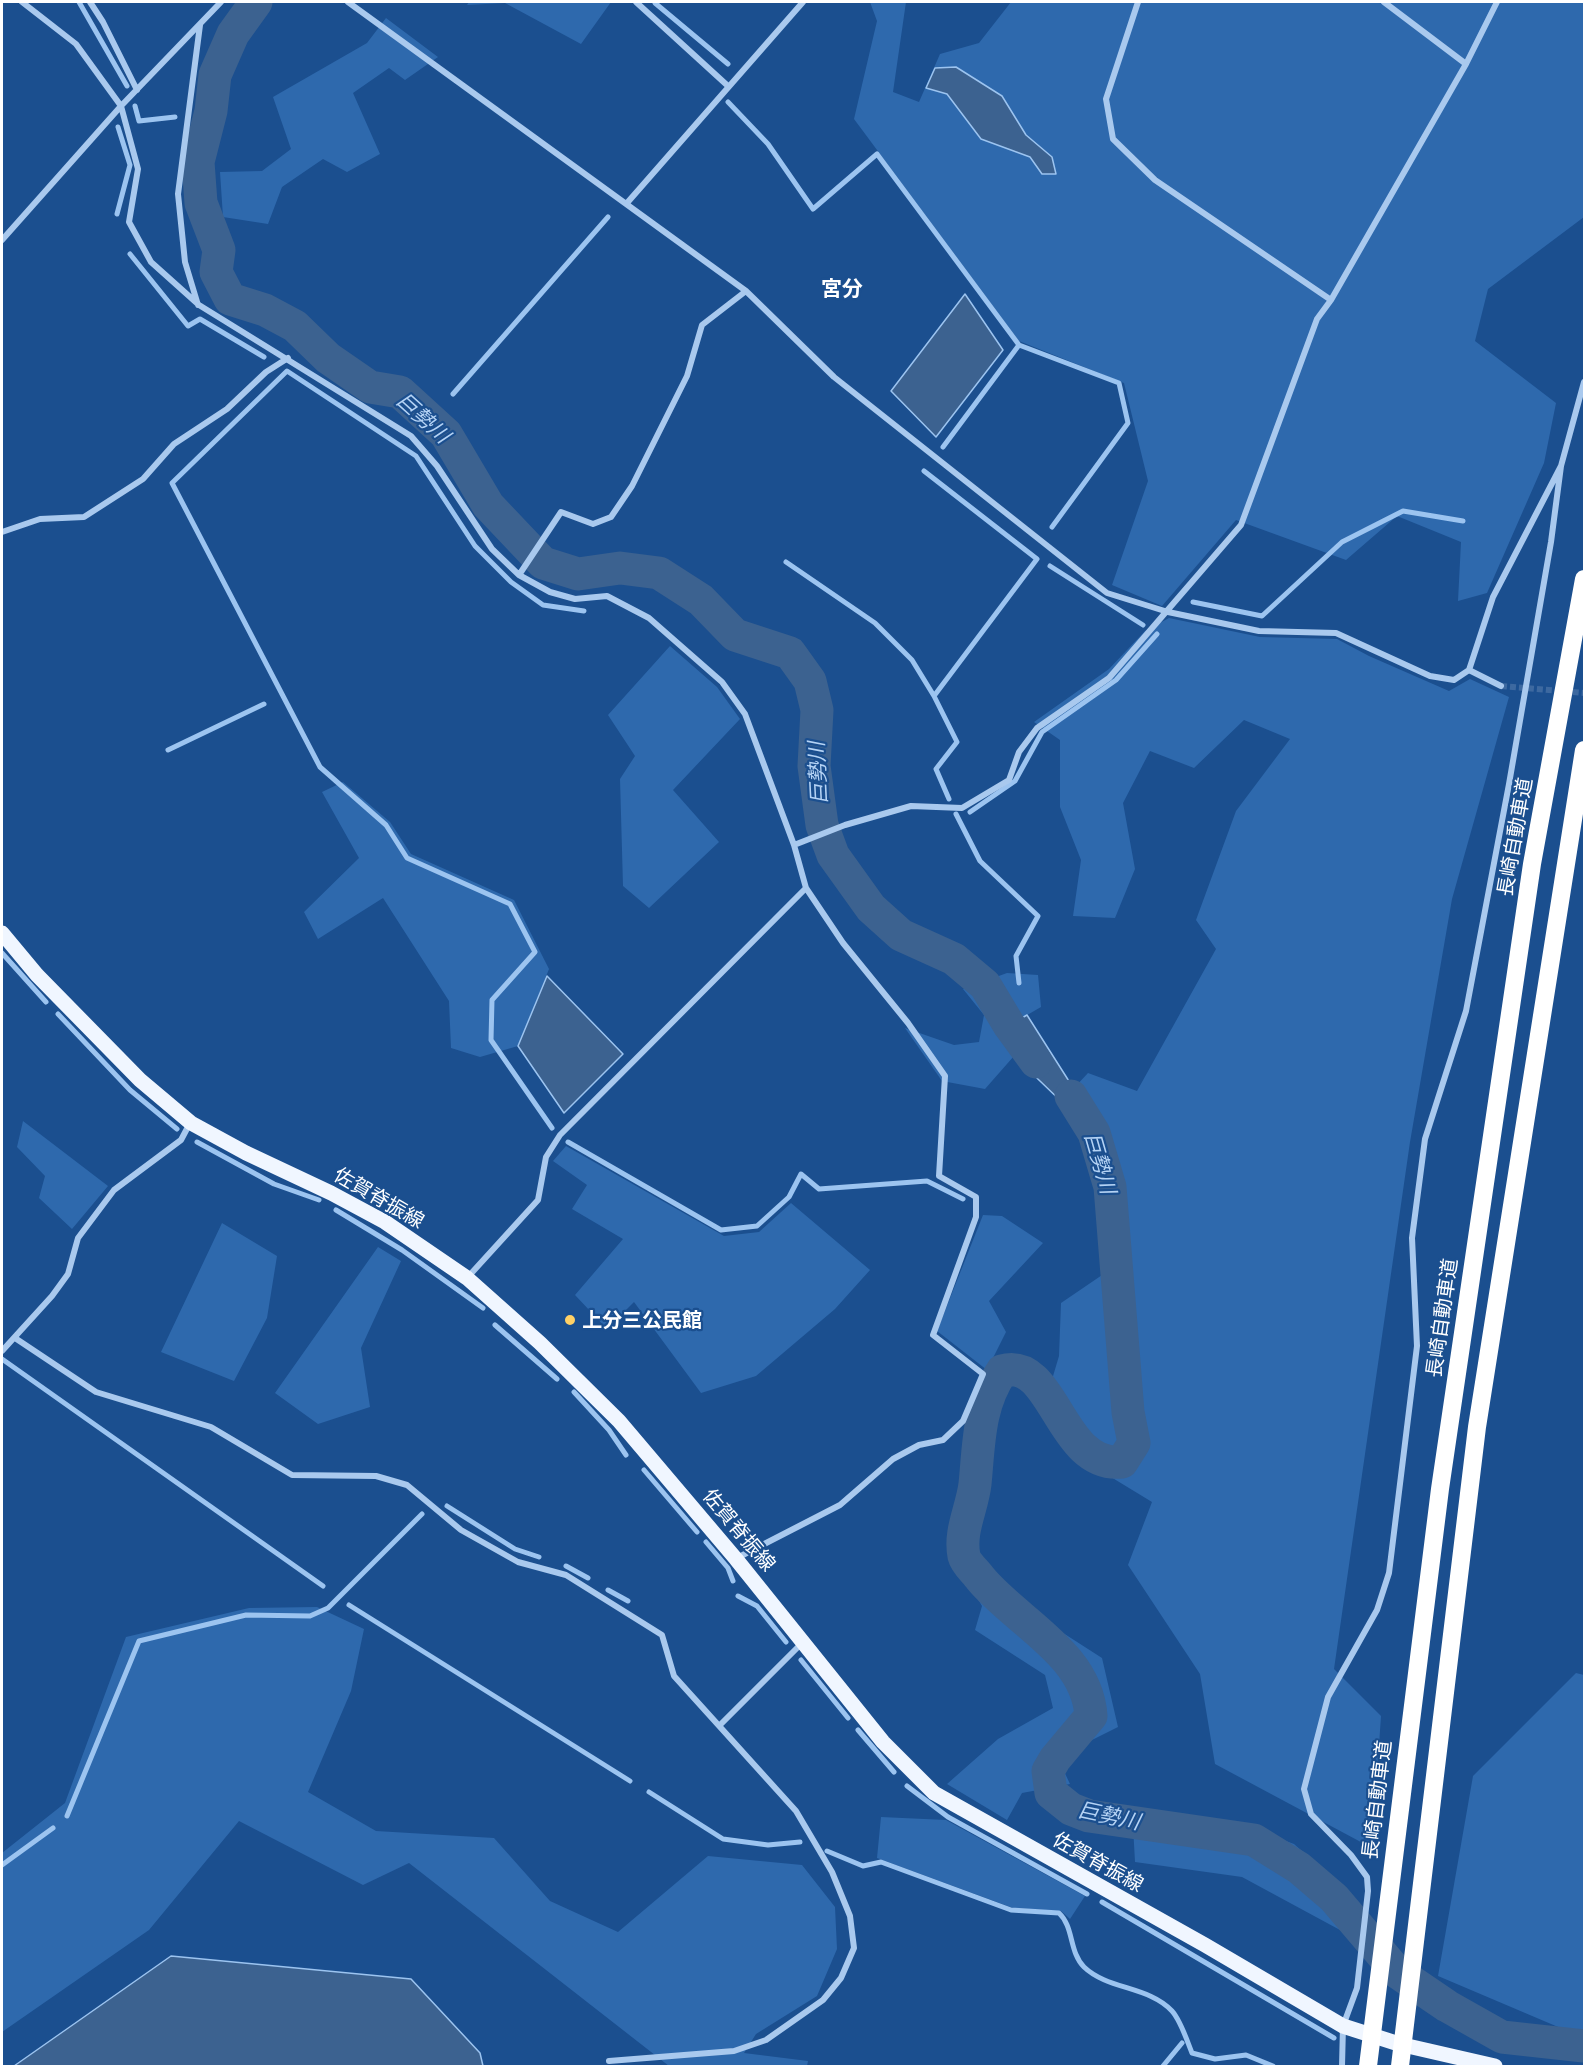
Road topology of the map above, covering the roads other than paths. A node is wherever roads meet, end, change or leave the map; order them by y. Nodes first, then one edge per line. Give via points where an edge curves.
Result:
1 (22, 2) edge
2 (90, 2) edge
3 (221, 2) edge
4 (348, 2) edge
5 (636, 2) edge
6 (803, 2) edge
7 (1138, 2) edge
8 (1384, 2) edge
9 (1497, 2) edge
10 (200, 24) junction
11 (1466, 64) junction
12 (728, 86) junction
13 (137, 90) junction
14 (121, 106) junction
15 (627, 203) junction
16 (2, 240) edge
17 (746, 291) junction
18 (1331, 300) junction
19 (198, 305) junction
20 (288, 358) junction
21 (1584, 382) edge
22 (1561, 466) junction
23 (2, 532) edge
24 (519, 575) junction
25 (1584, 579) edge
26 (1168, 612) junction
27 (1469, 670) junction
28 (1501, 686) tunnel mouth
29 (1584, 750) edge
30 (794, 845) junction
31 (806, 888) junction
32 (2, 933) edge
33 (191, 1123) junction
34 (467, 1278) junction
35 (15, 1338) junction
36 (3, 1350) edge
37 (736, 1559) junction
38 (804, 1642) junction
39 (720, 1725) junction
40 (1343, 2026) junction
41 (1399, 2044) junction
42 (609, 2061) dead end
43 (1342, 2067) edge
44 (1368, 2067) edge
45 (1399, 2067) edge
46 (1495, 2067) edge

1 - 14 street via 76,44
2 - 13 street
3 - 10 street
4 - 15 street
5 - 12 street
6 - 12 street
7 - 18 street via 1106,99 1113,139 1155,180
8 - 11 street
9 - 11 street
10 - 13 street
10 - 19 street via 178,194 185,262
11 - 18 street
12 - 15 street
13 - 14 street
14 - 16 street
14 - 19 street via 138,169 129,222 151,262
15 - 17 street
17 - 24 street via 702,325 687,376 632,486 611,516 593,524 561,512
17 - 26 street via 834,377 1107,593
18 - 26 street via 1317,319 1241,525
19 - 20 street
20 - 23 street via 266,372 227,409 174,444 143,479 84,517 40,519
20 - 24 street via 411,436 437,466 492,549
21 - 22 street
22 - 27 street via 1493,597
22 - 40 street via 1511,772 1466,1011 1425,1139 1412,1238 1417,1346 1389,1573 1377,1610 1328,1697 1304,1789 1311,1814 1367,1877 1357,1988
24 - 30 street via 550,592 575,599 607,596 649,618 722,682 745,714
25 - 44 highway, 長崎自動車道 via 1529,888 1441,1478
26 - 27 street via 1259,631 1336,633 1430,676 1454,680
26 - 30 street via 1109,678 1037,728 1019,752 1010,780 962,808 911,806
27 - 28 street
29 - 45 highway via 1477,1427
30 - 31 street
31 - 34 street via 560,1135 546,1157 538,1200
31 - 37 street via 945,1076 939,1176 976,1197 976,1217 933,1335 983,1374 963,1421 943,1440 919,1445 893,1459 840,1505
32 - 33 main road, 佐賀脊振線 via 37,975 140,1080
33 - 34 main road, 佐賀脊振線 via 385,1222
33 - 35 street via 181,1140 114,1190 78,1238 68,1274
34 - 37 main road, 佐賀脊振線 via 619,1421
35 - 36 street
35 - 39 street via 96,1392 211,1427 292,1475 376,1476 407,1485 461,1530 518,1562 566,1575 652,1627 662,1635 674,1676
37 - 38 main road, 佐賀脊振線
38 - 39 street
38 - 40 main road, 佐賀脊振線 via 882,1742 934,1793
39 - 42 street via 796,1811 832,1872 850,1916 854,1948 841,1978 823,2000 766,2040 734,2051
40 - 41 main road, 佐賀脊振線
40 - 43 street
41 - 45 street
41 - 46 main road, 佐賀脊振線

